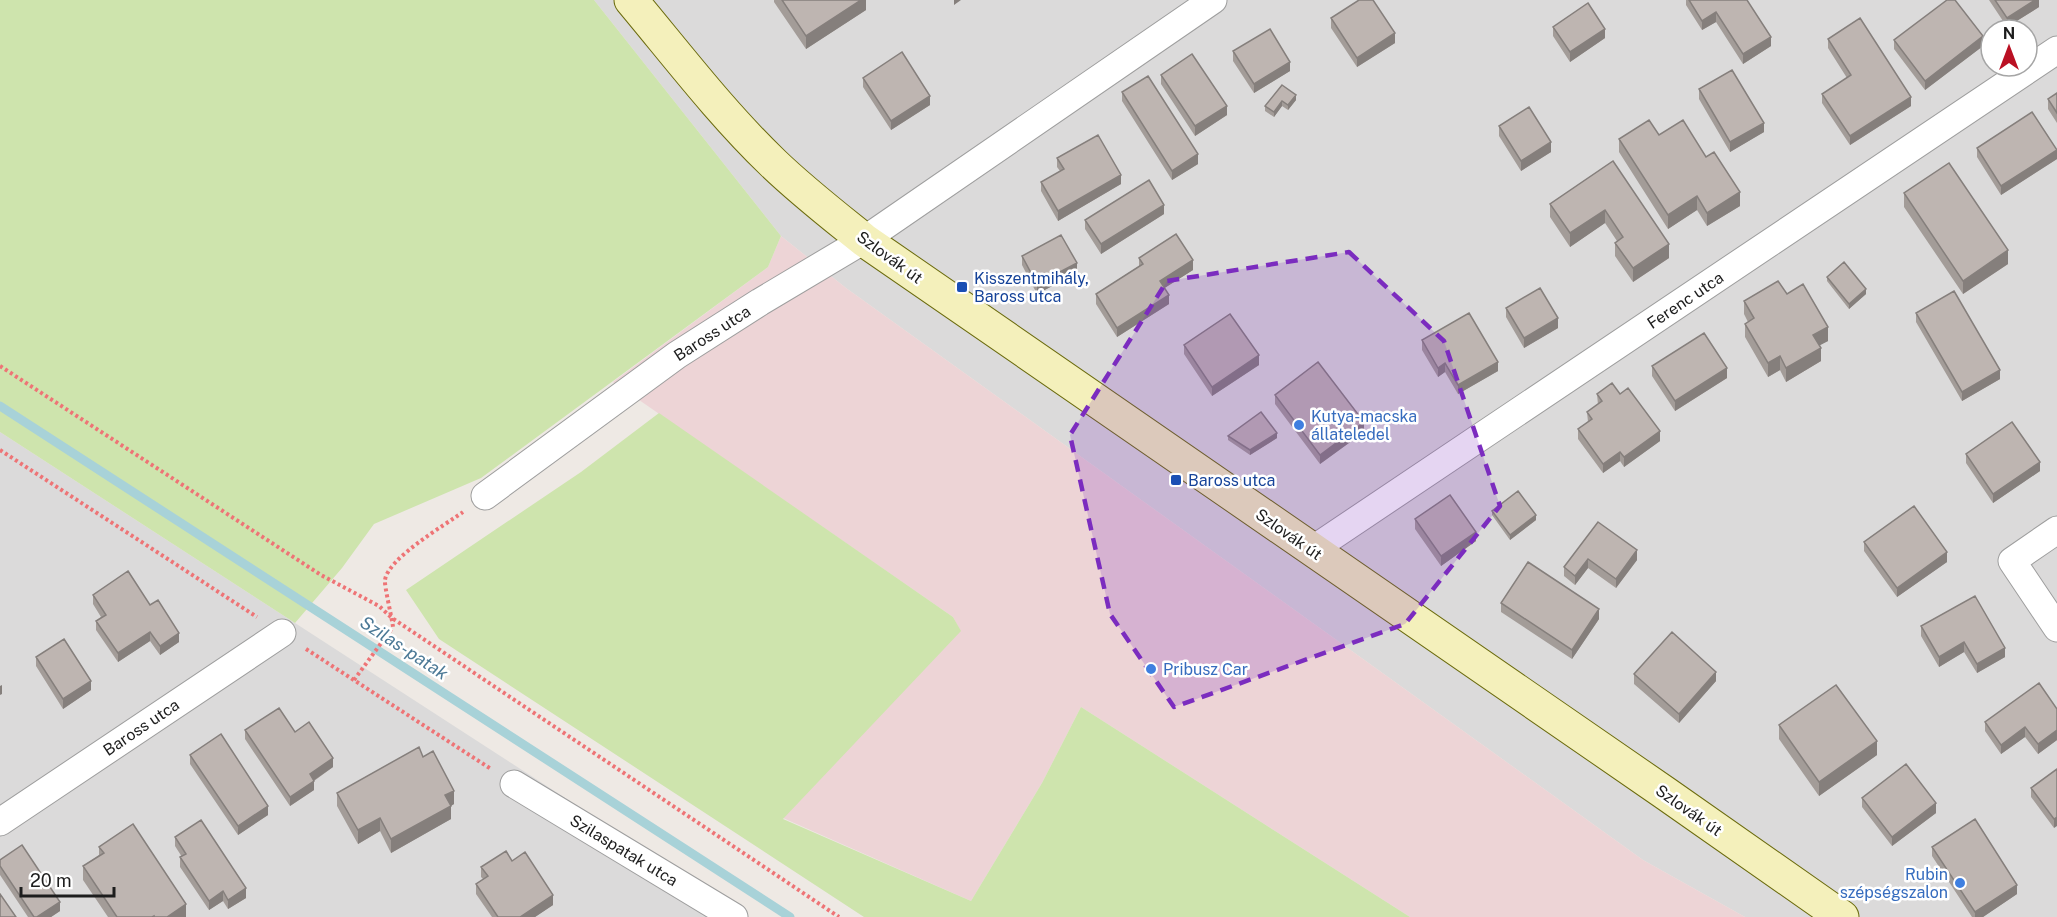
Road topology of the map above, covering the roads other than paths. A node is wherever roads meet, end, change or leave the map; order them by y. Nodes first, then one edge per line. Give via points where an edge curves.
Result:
1 (631, 0) edge
2 (1214, 0) edge
3 (2057, 50) edge
4 (864, 240) junction
5 (485, 496) road end
6 (2057, 531) edge
7 (1312, 550) junction
8 (2057, 628) edge
9 (282, 633) dead end
10 (514, 784) dead end
11 (0, 822) edge
12 (734, 917) edge
13 (1842, 917) edge

1 - 4 main road, Szlovák út via 772,163
2 - 4 street, Baross utca
3 - 7 street, Ferenc utca
4 - 5 street, Baross utca via 677,355
4 - 7 main road, Szlovák út
6 - 8 street via 2012,561
7 - 13 main road, Szlovák út
9 - 11 street, Baross utca
10 - 12 street, Szilaspatak utca

